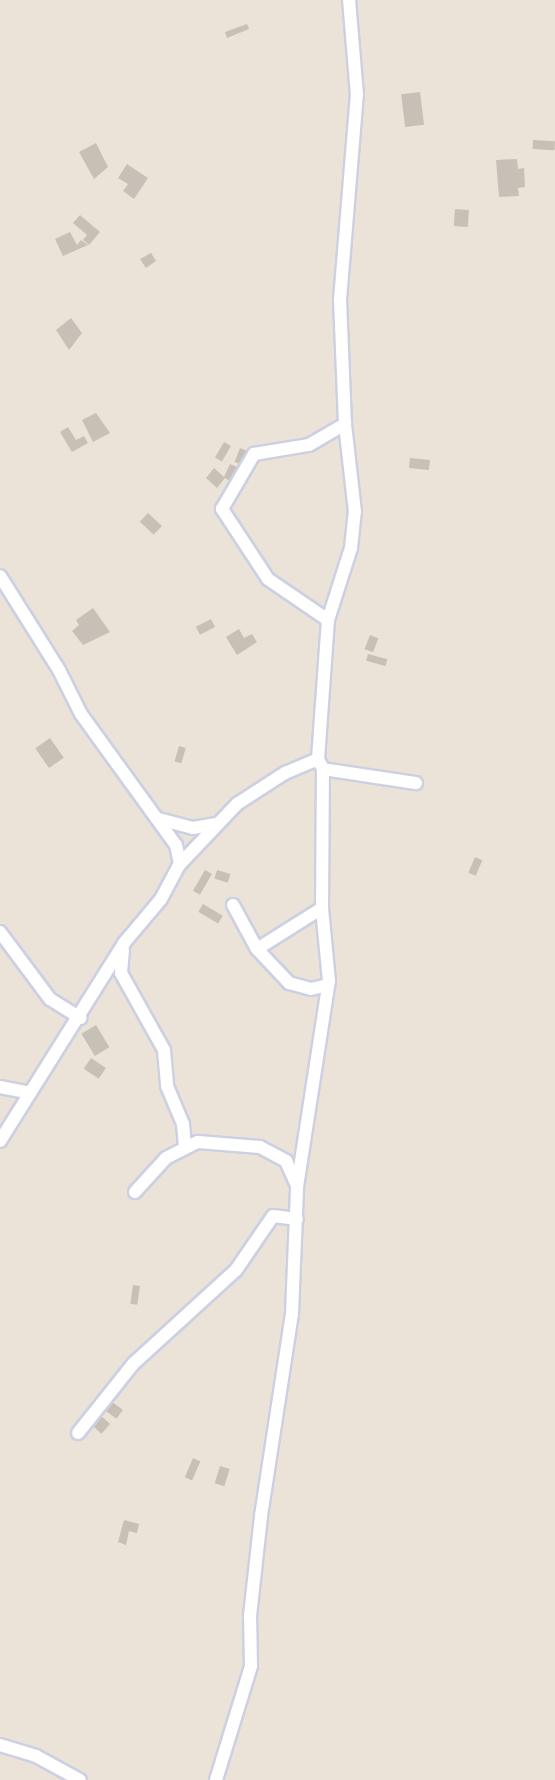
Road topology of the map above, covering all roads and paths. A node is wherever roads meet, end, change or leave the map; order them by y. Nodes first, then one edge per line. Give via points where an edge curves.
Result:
1 (349, 0) edge
2 (345, 424) junction
3 (0, 576) edge
4 (328, 620) junction
5 (321, 764) junction
6 (416, 783) dead end
7 (159, 819) junction
8 (215, 824) junction
9 (180, 864) junction
10 (233, 905) dead end
11 (322, 908) junction
12 (0, 932) edge
13 (124, 943) junction
14 (257, 949) junction
15 (328, 985) junction
16 (81, 1018) junction
17 (0, 1087) edge
18 (30, 1093) junction
19 (0, 1142) edge
20 (186, 1145) junction
21 (297, 1187) junction
22 (135, 1192) dead end
23 (298, 1219) junction
24 (78, 1433) dead end
25 (0, 1745) edge
26 (80, 1780) edge
27 (216, 1780) edge

1 - 2 street via 357,95 340,300
2 - 4 street via 354,525
2 - 4 street via 309,445 254,454 222,509 268,579
3 - 7 street via 81,714
4 - 5 street
5 - 6 street
5 - 8 street via 252,793
5 - 11 street
7 - 8 street via 193,828
7 - 9 street via 176,845
8 - 9 street
9 - 13 street via 162,899
10 - 14 street
11 - 14 street
11 - 15 street
12 - 16 street via 50,999
13 - 16 street
13 - 20 street via 121,973 164,1050 167,1086 180,1113
14 - 15 street via 289,983 311,989
15 - 21 street
16 - 18 street
17 - 18 street
18 - 19 street
20 - 21 street via 234,1142 260,1147 286,1161
20 - 22 street via 166,1158
21 - 23 street
23 - 24 street via 273,1216 236,1270 134,1364
23 - 27 street via 292,1314 250,1616 251,1666
25 - 26 street via 36,1756

